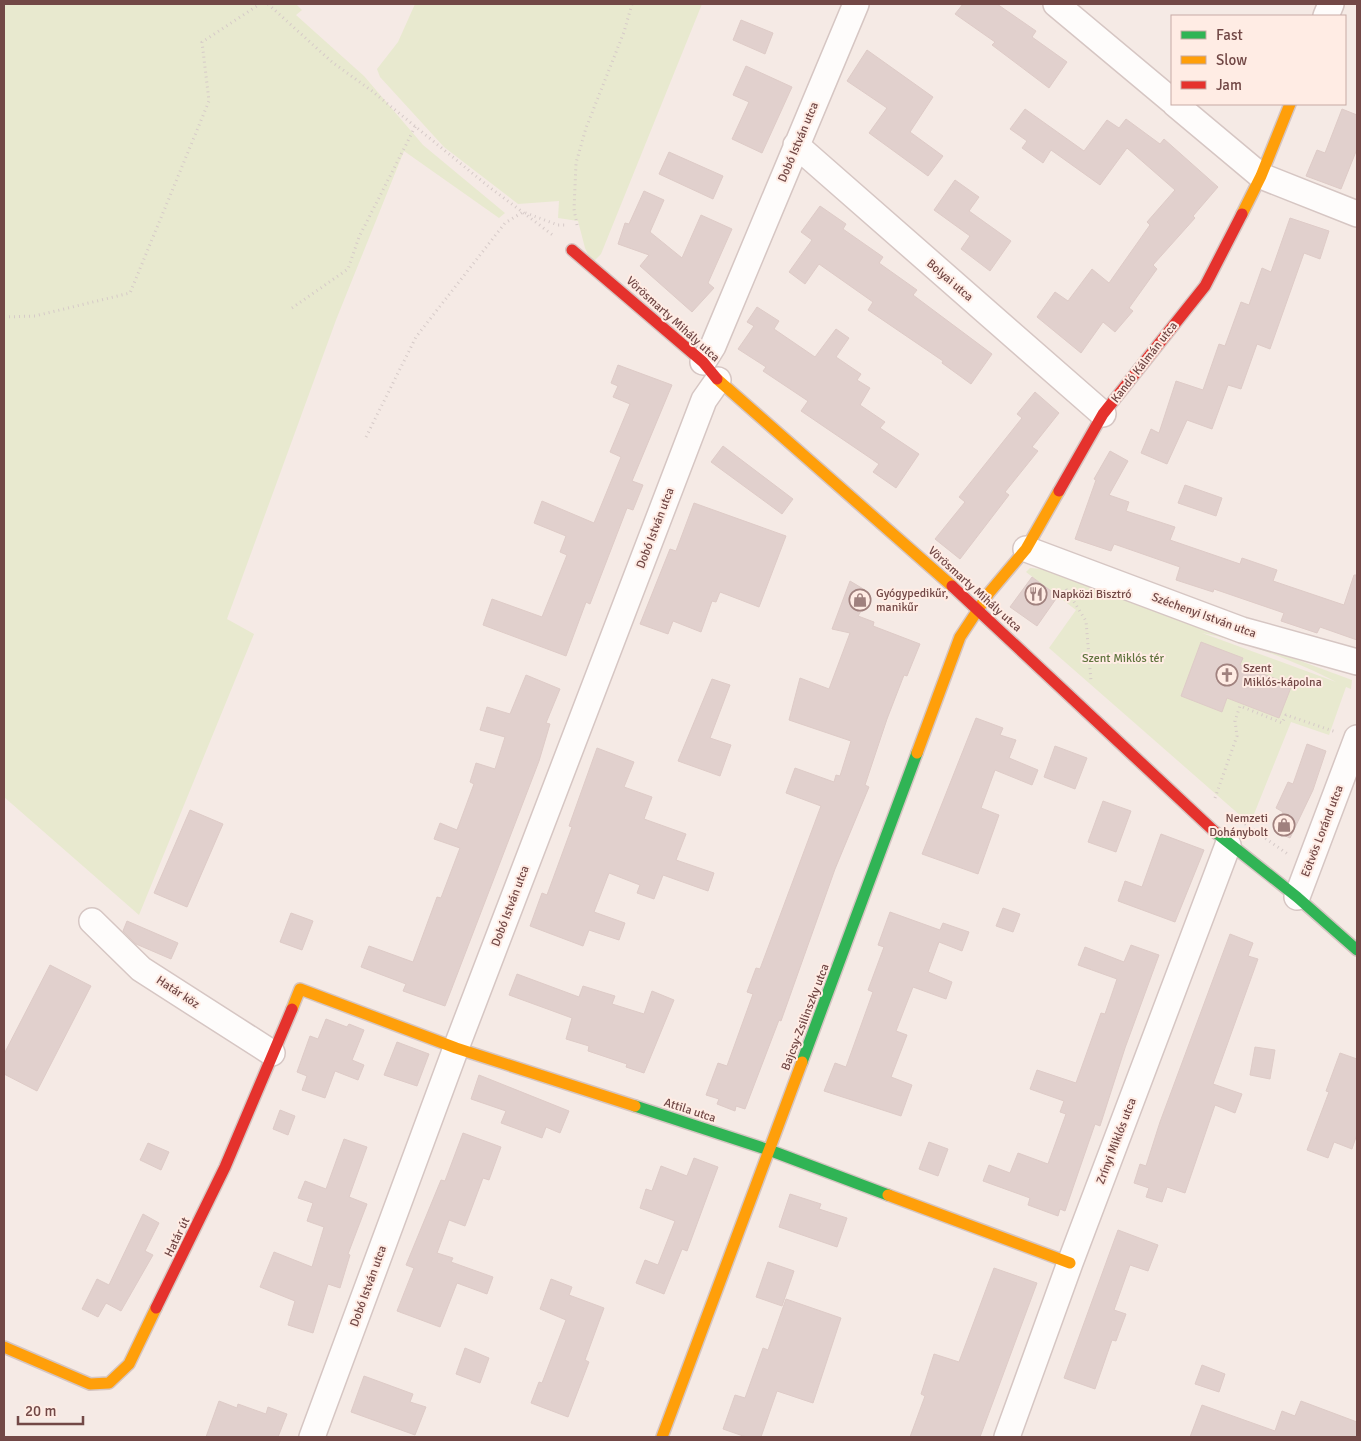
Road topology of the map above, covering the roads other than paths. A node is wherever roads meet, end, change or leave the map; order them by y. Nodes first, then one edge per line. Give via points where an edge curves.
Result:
1 (856, 4) edge
2 (1056, 4) edge
3 (1171, 100) edge
4 (1176, 105) edge
5 (1290, 105) edge
6 (796, 145) junction
7 (1261, 176) junction
8 (1357, 214) edge
9 (572, 250) road end
10 (710, 371) junction
11 (1103, 414) junction
12 (1026, 548) junction
13 (977, 608) junction
14 (1357, 662) edge
15 (1357, 739) edge
16 (1228, 845) junction
17 (1297, 897) junction
18 (92, 921) dead end
19 (1357, 950) edge
20 (300, 989) joint
21 (456, 1048) junction
22 (272, 1053) junction
23 (769, 1150) junction
24 (1070, 1263) junction
25 (4, 1347) edge
26 (312, 1437) edge
27 (662, 1437) edge
28 (1008, 1437) edge

1 - 6 street, Dobó István utca
2 - 3 street
4 - 7 street
5 - 7 street, Kandó Kálmán utca
6 - 10 street, Dobó István utca via 713,346
6 - 11 street, Bolyai utca
7 - 8 street
7 - 11 street, Kandó Kálmán utca via 1205,286
9 - 10 street, Vörösmarty Mihály utca
10 - 13 street, Vörösmarty Mihály utca
10 - 21 street, Dobó István utca via 704,400
11 - 12 street, Kandó Kálmán utca
12 - 13 street, Kandó Kálmán utca
12 - 14 street, Széchenyi István utca via 1242,630
13 - 16 street, Vörösmarty Mihály utca
13 - 23 street, Bajcsy-Zsilinszky utca via 960,637
15 - 17 street, Eötvös Loránd utca
16 - 17 street, Vörösmarty Mihály utca
16 - 24 street, Zrínyi Miklós utca
17 - 19 street, Vörösmarty Mihály utca
18 - 22 street, Határ köz via 141,969
20 - 21 street, Attila utca
20 - 22 street, Határ út
21 - 23 street, Attila utca
21 - 26 street, Dobó István utca
22 - 25 street, Határ út via 221,1176 130,1364 109,1384 90,1384
23 - 24 street, Attila utca
23 - 27 street, Bajcsy-Zsilinszky utca
24 - 28 street, Zrínyi Miklós utca

